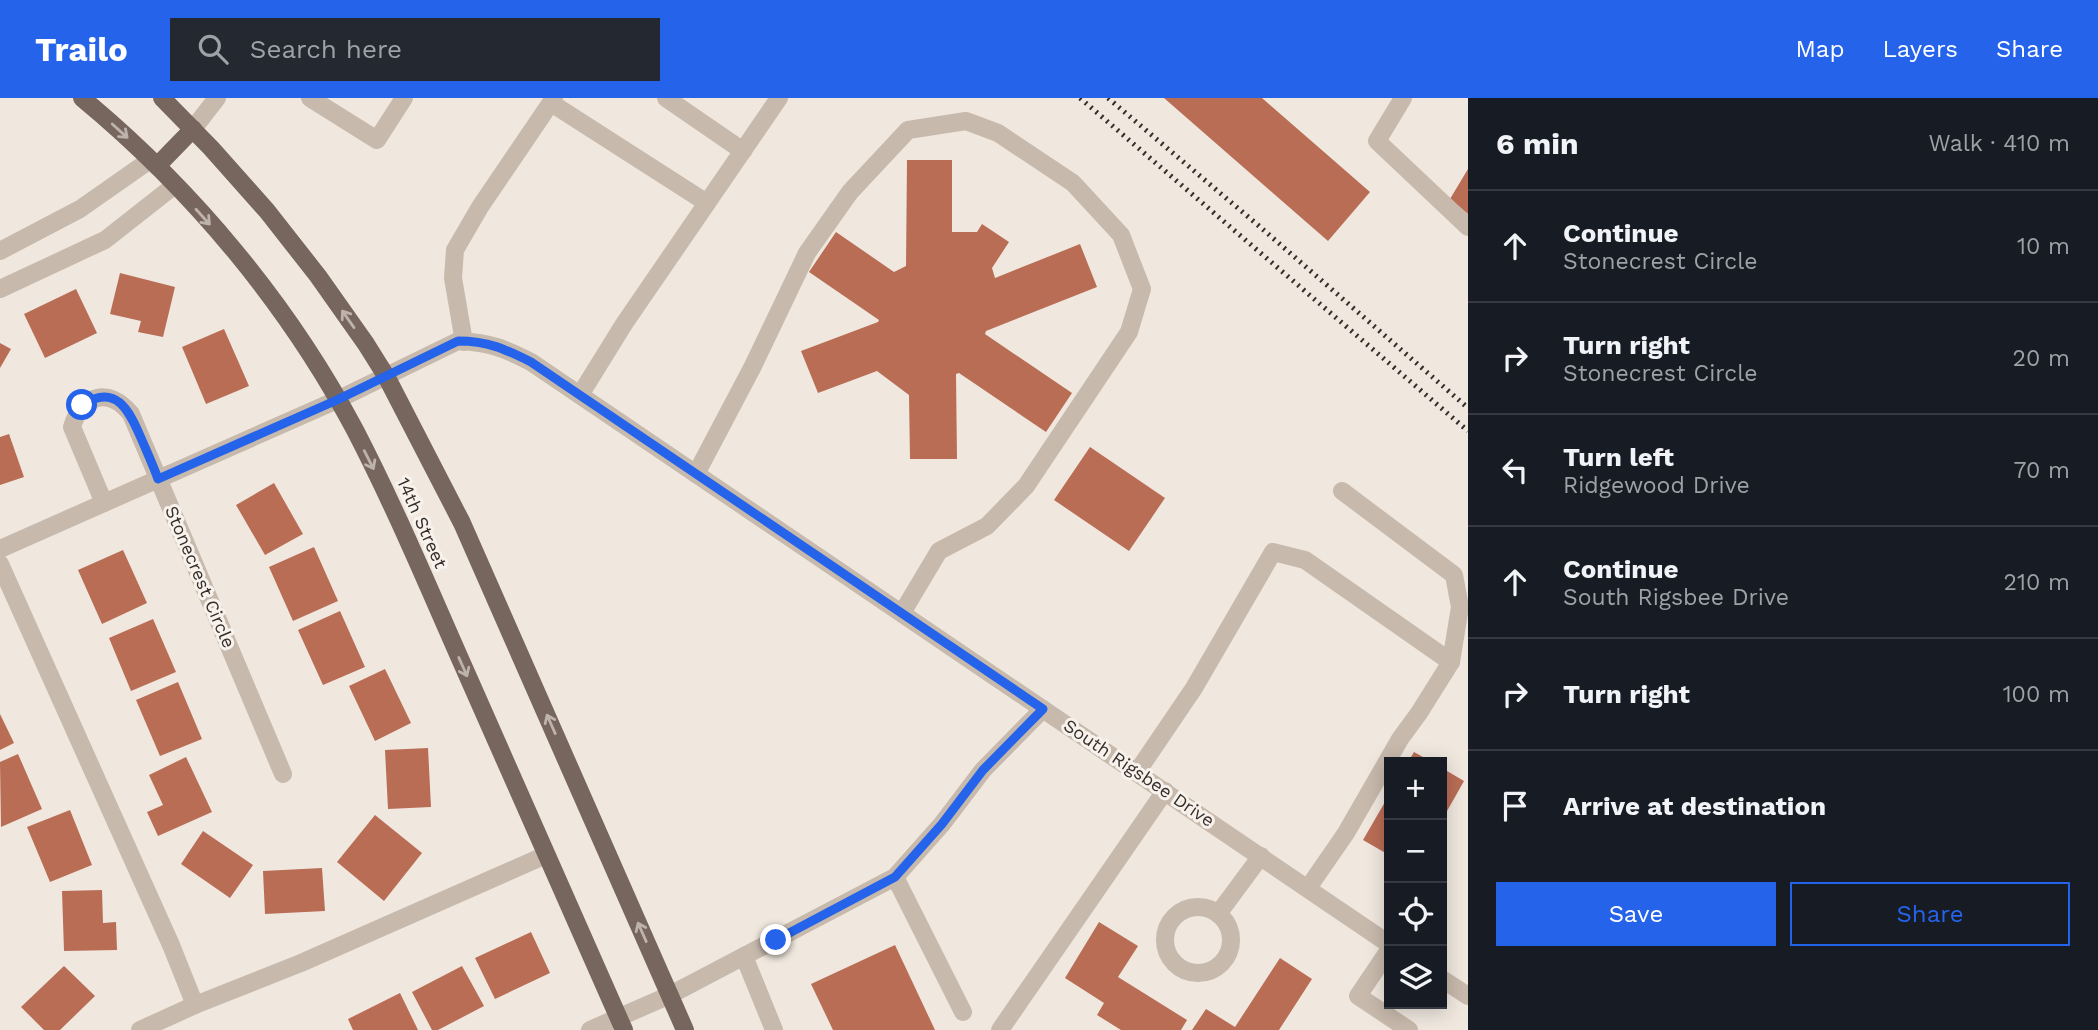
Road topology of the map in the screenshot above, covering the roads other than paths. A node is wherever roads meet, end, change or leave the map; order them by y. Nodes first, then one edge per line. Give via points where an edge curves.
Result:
1 (82, 98) edge
2 (162, 98) edge
3 (218, 98) edge
4 (310, 98) edge
5 (404, 98) edge
6 (666, 98) edge
7 (779, 98) edge
8 (1402, 98) edge
9 (553, 100) edge
10 (193, 129) junction
11 (743, 151) junction
12 (154, 163) junction
13 (175, 185) junction
14 (707, 203) junction
15 (1468, 227) edge
16 (0, 251) edge
17 (0, 289) edge
18 (464, 341) junction
19 (386, 376) junction
20 (580, 396) junction
21 (337, 400) junction
22 (696, 474) junction
23 (158, 479) junction
24 (1342, 491) dead end
25 (104, 503) junction
26 (0, 549) edge
27 (0, 564) edge
28 (902, 613) junction
29 (1451, 662) junction
30 (1043, 709) junction
31 (1137, 772) junction
32 (283, 774) dead end
33 (1165, 792) junction
34 (546, 855) junction
35 (1261, 856) junction
36 (895, 877) junction
37 (1308, 888) junction
38 (1218, 914) dead end
39 (1384, 941) edge
40 (744, 956) junction
41 (1384, 957) edge
42 (1447, 982) edge
43 (670, 995) junction
44 (1468, 996) edge
45 (195, 1005) junction
46 (963, 1012) dead end
47 (621, 1024) edge
48 (140, 1030) edge
49 (590, 1030) edge
50 (685, 1030) edge
51 (774, 1030) edge
52 (1000, 1030) edge
53 (1409, 1030) edge

1 -> 12 main road, 14th Street
2 - 10 main road, 14th Street
3 - 10 street
4 - 5 street via 377,140
6 - 11 street
7 - 11 street
8 - 15 street via 1377,141
9 - 14 street
9 - 18 street via 455,250 453,278
10 - 12 main road
19 -> 10 main road, 14th Street via 290,239
11 - 14 street
12 - 13 main road, 14th Street
12 - 16 street
13 - 17 street via 105,240
13 -> 21 main road, 14th Street via 290,324
14 - 20 street
18 - 19 street, South Rigsbee Drive
18 - 20 street, South Rigsbee Drive via 502,347
19 - 21 street, South Rigsbee Drive
43 -> 19 main road, 14th Street via 462,523
20 - 22 street, South Rigsbee Drive
21 - 23 street, South Rigsbee Drive
21 -> 34 main road, 14th Street via 388,498
22 - 28 street, South Rigsbee Drive
22 - 28 street via 807,253 849,192 908,130 966,121 998,133 1073,183 1121,235 1142,289 1129,332 1026,486 987,526 939,551
23 - 25 street, South Rigsbee Drive
23 - 25 street, Stonecrest Circle via 131,414 112,398 92,399 82,405 72,426
23 - 32 street, Stonecrest Circle
24 - 29 street via 1454,575 1460,607
25 - 26 street, South Rigsbee Drive
27 - 45 street
28 - 30 street, South Rigsbee Drive
29 - 31 street via 1305,560 1273,552 1194,688
29 - 37 street
30 - 31 street, South Rigsbee Drive
30 - 36 street via 983,770
31 - 33 street, South Rigsbee Drive
33 - 35 street, South Rigsbee Drive
33 - 52 street
34 - 45 street
34 - 47 main road, 14th Street
35 - 37 street, South Rigsbee Drive
35 - 38 street
36 - 40 street
36 - 46 street
37 - 39 street, South Rigsbee Drive
40 - 43 street
40 - 51 street
41 - 53 street via 1358,996
42 - 44 street
43 - 47 street
43 - 50 main road, 14th Street
45 - 48 street
47 - 49 street

